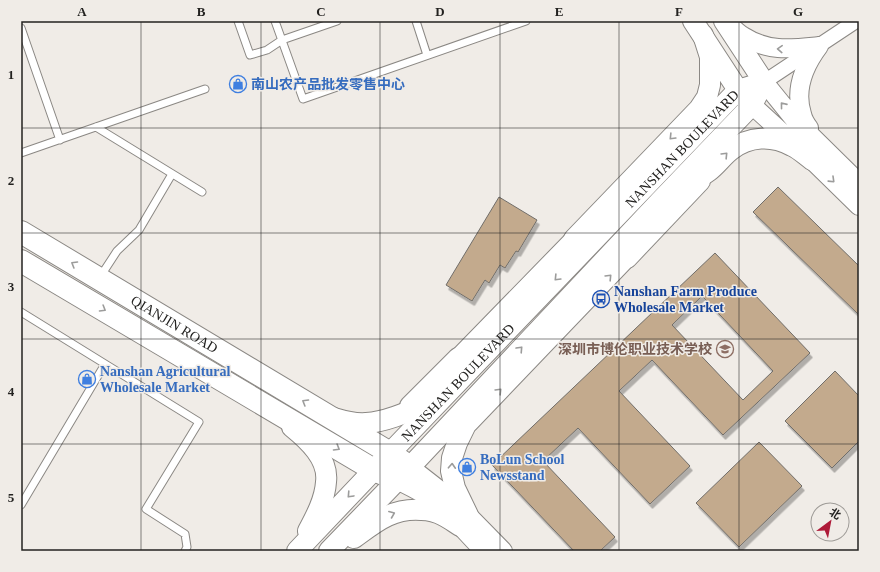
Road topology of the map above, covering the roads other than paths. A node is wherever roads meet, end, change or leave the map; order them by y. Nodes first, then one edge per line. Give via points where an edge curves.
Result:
1 (238, 21) edge
2 (275, 21) edge
3 (337, 21) edge
4 (416, 21) edge
5 (526, 21) edge
6 (724, 21) edge
7 (856, 21) edge
8 (21, 28) edge
9 (698, 28) edge
10 (282, 40) junction
11 (819, 46) junction
12 (428, 55) junction
13 (764, 82) junction
14 (205, 89) dead end
15 (738, 90) junction
16 (752, 105) junction
17 (699, 109) junction
18 (96, 127) junction
19 (60, 140) junction
20 (816, 152) junction
21 (21, 153) edge
22 (644, 166) junction
23 (710, 171) junction
24 (172, 174) junction
25 (859, 183) edge
26 (202, 192) dead end
27 (659, 202) junction
28 (859, 206) edge
29 (623, 209) junction
30 (21, 232) edge
31 (574, 239) junction
32 (627, 258) junction
33 (21, 261) edge
34 (99, 279) junction
35 (21, 312) edge
36 (458, 358) junction
37 (105, 364) junction
38 (484, 388) junction
39 (445, 396) junction
40 (267, 407) junction
41 (401, 414) junction
42 (331, 418) junction
43 (466, 425) junction
44 (436, 439) junction
45 (390, 453) junction
46 (374, 470) junction
47 (404, 473) junction
48 (21, 505) edge
49 (464, 521) junction
50 (185, 551) edge
51 (296, 551) edge
52 (329, 551) edge
53 (337, 551) edge
54 (484, 551) edge
55 (503, 551) edge

1 - 10 lane via 250,55 268,50
2 - 10 lane
3 - 10 lane
4 - 12 lane
5 - 12 lane
11 -> 6 street via 770,48 742,36
6 - 13 main road
7 - 11 street
8 - 19 lane
9 - 15 main road
9 - 17 main road via 710,56 710,85 707,97
10 - 12 lane via 303,99
11 - 13 street
11 - 20 street via 805,70 800,84 799,100
13 - 15 main road, NANSHAN BOULEVARD
13 - 16 main road, NANSHAN BOULEVARD
20 -> 13 street via 794,119
14 - 18 lane
15 - 16 main road
15 - 17 main road
15 - 29 main road, NANSHAN BOULEVARD
16 - 20 street
16 - 27 main road, NANSHAN BOULEVARD
17 -> 22 main road
18 - 19 lane
18 - 24 lane
19 - 21 lane
23 -> 20 main road via 730,150 752,140 779,140
20 - 25 street
20 -> 28 street
22 - 29 main road
22 - 31 main road
23 - 27 main road
23 - 32 main road
24 - 26 lane
24 - 34 lane via 139,230 117,251
27 - 32 street
38 -> 27 main road, NANSHAN BOULEVARD
29 - 31 street
29 -> 39 main road, NANSHAN BOULEVARD
34 -> 30 main road, QIANJIN ROAD
31 - 36 street
43 -> 32 street
33 -> 40 main road, QIANJIN ROAD
42 -> 34 main road, QIANJIN ROAD
35 - 37 lane
36 - 39 street
36 - 41 main road
37 - 48 lane
37 - 50 lane via 200,422 146,509 186,534 188,547
38 - 43 main road
38 - 44 main road, NANSHAN BOULEVARD
39 - 41 main road
39 - 45 main road, NANSHAN BOULEVARD
40 -> 46 main road, QIANJIN ROAD
40 - 51 main road via 304,437 318,454 325,468 327,481 324,493 309,530
41 - 42 main road via 378,422 364,423
42 - 45 main road, QIANJIN ROAD
43 - 44 street
49 -> 43 main road via 451,471 452,458
44 - 47 main road, NANSHAN BOULEVARD
45 - 46 main road, NANSHAN BOULEVARD
45 - 47 main road, QIANJIN ROAD
46 - 47 main road, QIANJIN ROAD
46 -> 51 main road, NANSHAN BOULEVARD
47 - 49 street via 442,492
47 - 52 main road, NANSHAN BOULEVARD
53 -> 49 main road via 375,523 398,511 427,510
49 - 54 street
49 - 55 street

